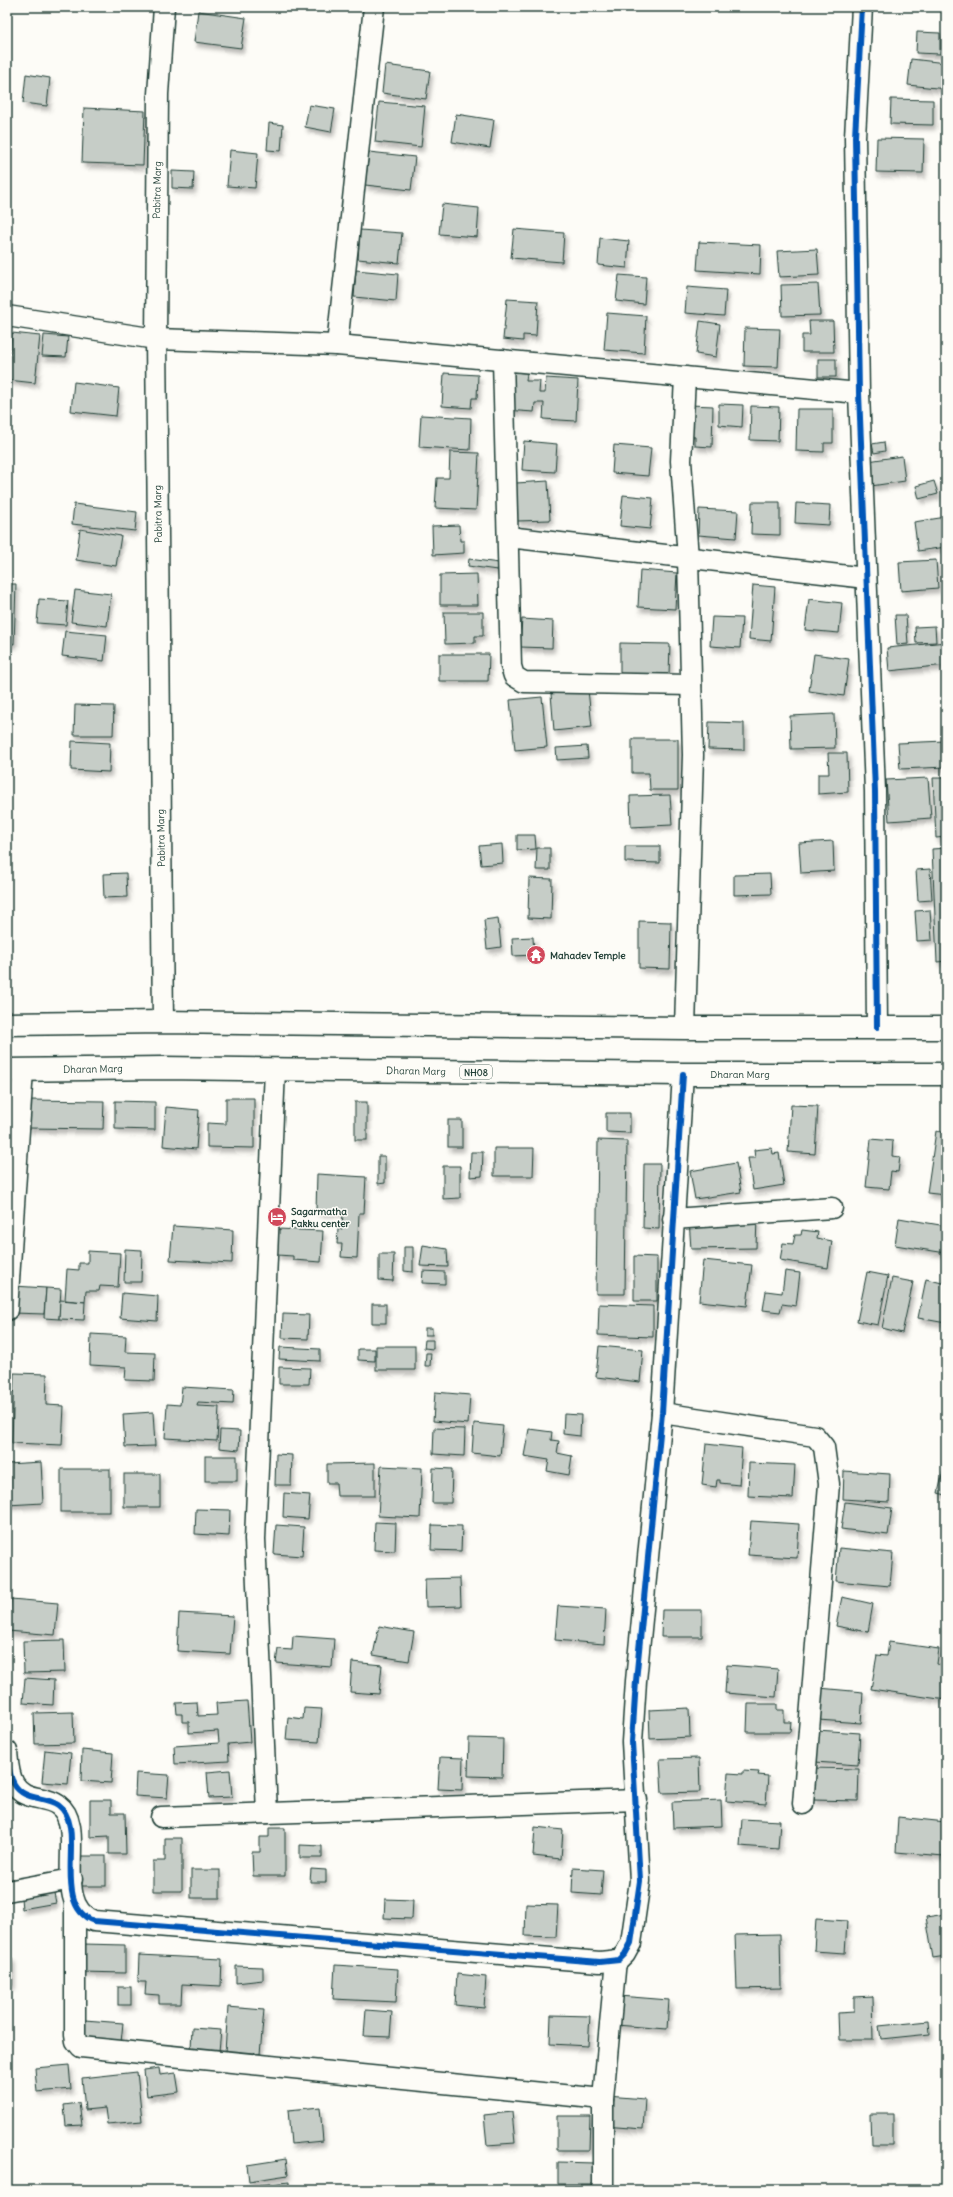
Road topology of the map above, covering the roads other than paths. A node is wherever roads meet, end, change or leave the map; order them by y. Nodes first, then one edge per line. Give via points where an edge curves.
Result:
1 (164, 7) edge
2 (374, 7) edge
3 (862, 7) edge
4 (7, 316) edge
5 (156, 340) junction
6 (337, 345) junction
7 (503, 360) junction
8 (685, 377) junction
9 (859, 393) junction
10 (508, 537) junction
11 (688, 558) junction
12 (866, 578) junction
13 (691, 685) junction
14 (163, 1022) junction
15 (7, 1024) edge
16 (878, 1027) junction
17 (685, 1028) junction
18 (946, 1028) edge
19 (275, 1069) junction
20 (15, 1070) edge
21 (683, 1074) junction
22 (946, 1074) edge
23 (832, 1208) dead end
24 (673, 1219) junction
25 (7, 1310) edge
26 (662, 1412) junction
27 (7, 1751) edge
28 (637, 1800) junction
29 (803, 1804) dead end
30 (267, 1813) junction
31 (161, 1817) dead end
32 (72, 1879) junction
33 (7, 1892) edge
34 (76, 1906) junction
35 (616, 1960) junction
36 (603, 2099) junction
37 (603, 2190) edge

1 - 5 street, Pabitra Marg via 158,94
2 - 6 street
3 - 9 street via 855,136
4 - 5 street
5 - 6 street
5 - 14 street, Pabitra Marg
6 - 7 street
7 - 8 street
7 - 10 street
8 - 9 street
8 - 11 street via 680,461
9 - 12 street
10 - 11 street
10 - 13 street via 511,666 514,676 524,682
11 - 12 street
11 - 13 street
12 - 16 street via 875,791
13 - 17 street via 693,755
14 - 15 main road
14 - 17 main road
16 - 17 main road
16 - 18 main road
19 - 20 main road, Dharan Marg / NH08
19 - 21 main road, Dharan Marg / NH08
19 - 30 street via 255,1539
20 - 25 street
21 - 22 main road, Dharan Marg / NH08
21 - 24 street
23 - 24 street
24 - 26 street
26 - 28 street via 632,1742
26 - 29 street via 815,1436 824,1447 829,1484
27 - 32 street via 10,1772 19,1791 26,1795 50,1799 66,1813 70,1827
28 - 30 street
28 - 35 street via 640,1881 631,1943 626,1954
30 - 31 street
32 - 33 street
32 - 34 street via 72,1895
34 - 35 street via 86,1918 94,1921 600,1962
34 - 36 street via 75,2035 81,2047
35 - 36 street
36 - 37 street

